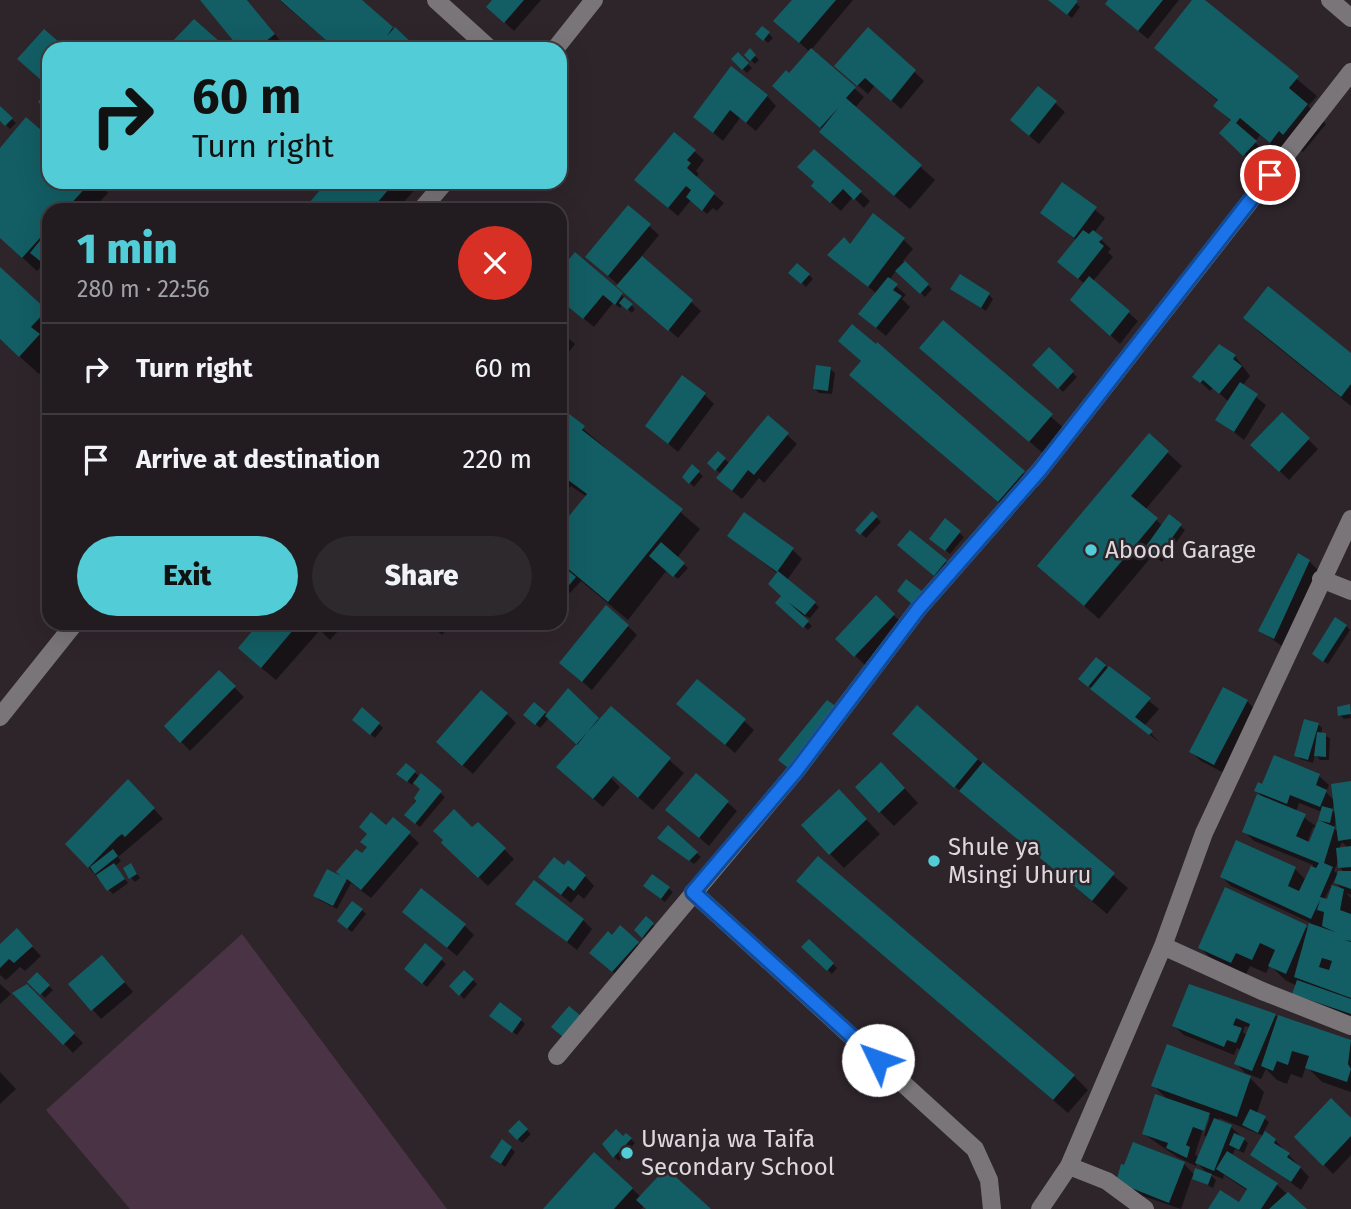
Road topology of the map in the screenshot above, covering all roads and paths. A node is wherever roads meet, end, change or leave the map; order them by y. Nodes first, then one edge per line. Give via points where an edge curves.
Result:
1 (436, 0) edge
2 (594, 0) edge
3 (1330, 0) edge
4 (1351, 18) edge
5 (482, 42) edge
6 (561, 42) edge
7 (1351, 72) edge
8 (439, 189) edge
9 (427, 203) edge
10 (1351, 519) edge
11 (1321, 579) junction
12 (1351, 591) edge
13 (69, 630) edge
14 (0, 716) edge
15 (693, 892) junction
16 (1163, 946) junction
17 (1351, 1027) edge
18 (557, 1056) dead end
19 (1069, 1166) junction
20 (992, 1209) edge
21 (1040, 1209) edge
22 (1145, 1209) edge

1 - 5 street
2 - 6 street
3 - 4 street
7 - 15 street via 1040,470 919,608 796,771
8 - 9 street
10 - 11 street
11 - 12 street
11 - 16 street via 1204,833
13 - 14 street
15 - 18 street
15 - 20 street via 975,1149 989,1180
16 - 17 street
16 - 19 street
19 - 21 street
19 - 22 street via 1107,1181

